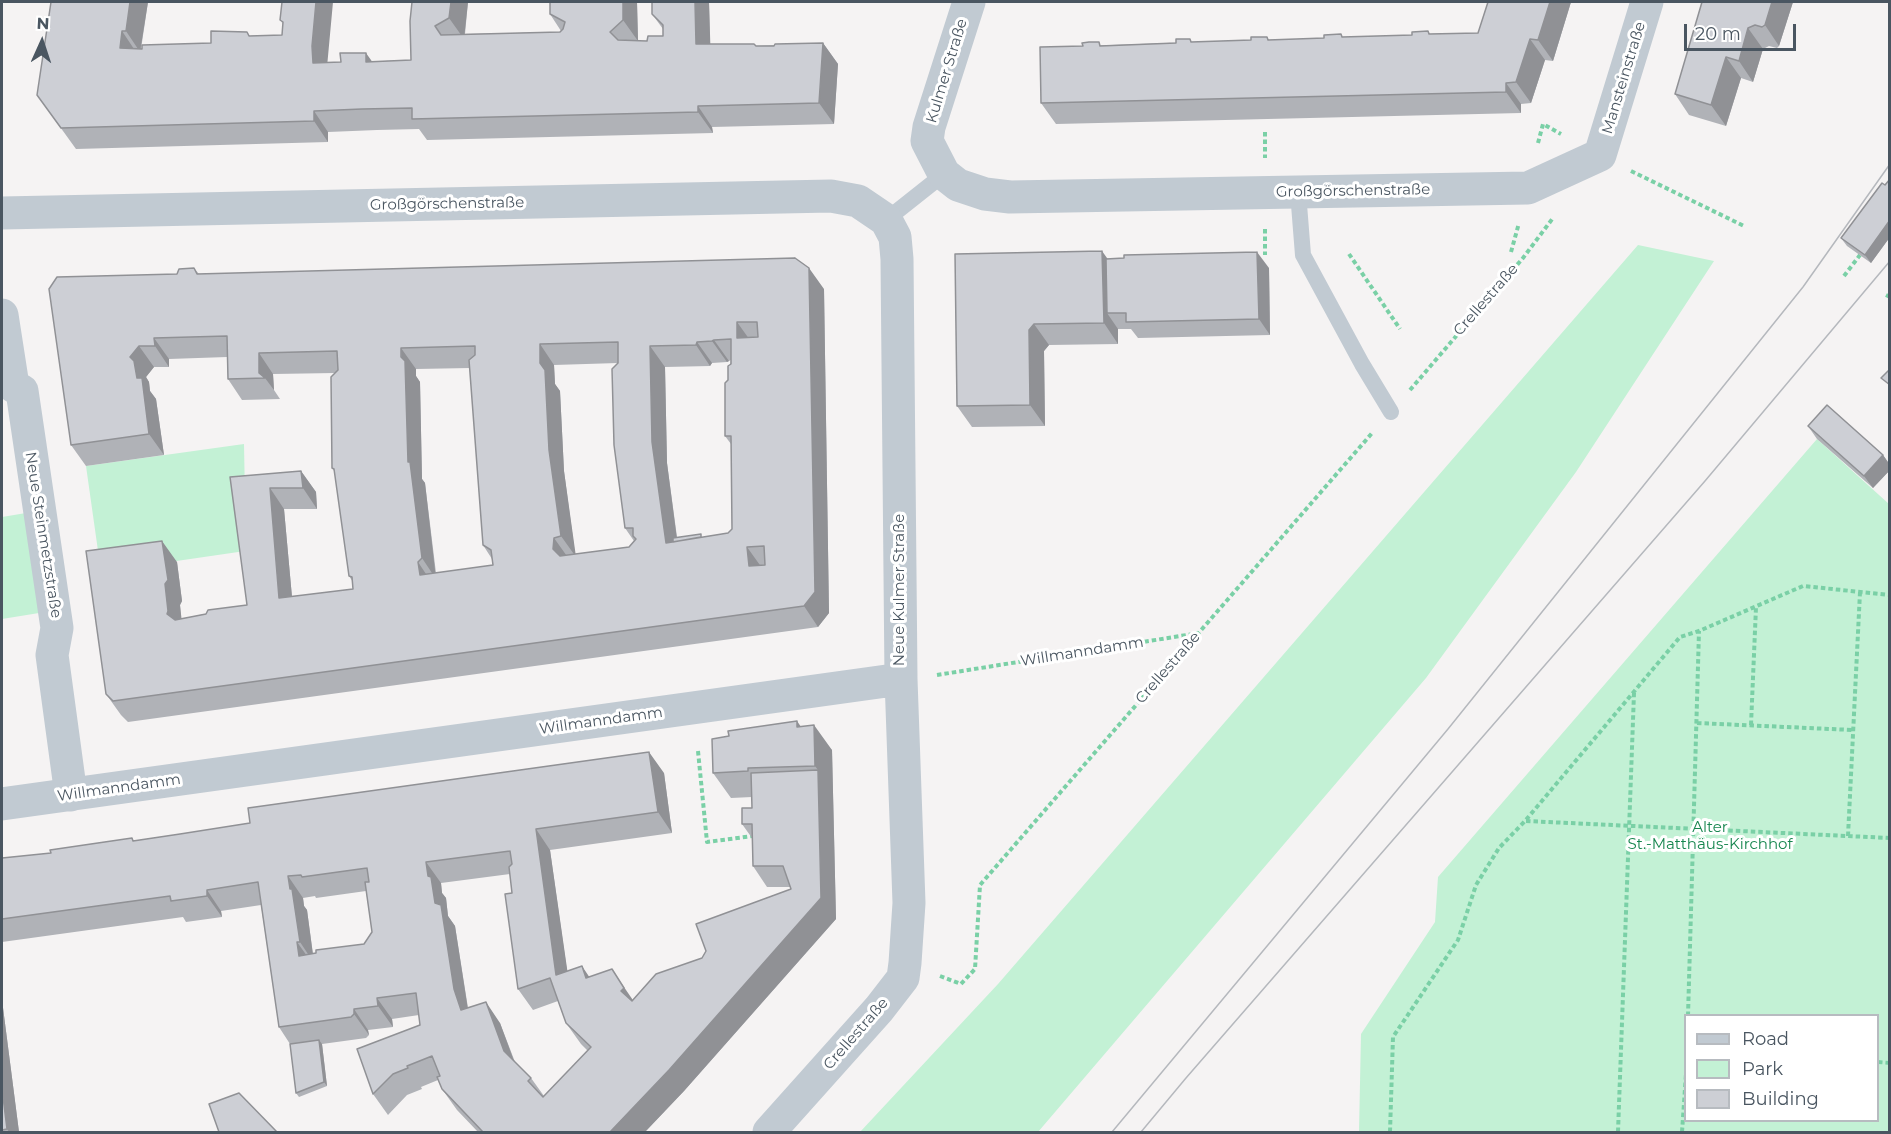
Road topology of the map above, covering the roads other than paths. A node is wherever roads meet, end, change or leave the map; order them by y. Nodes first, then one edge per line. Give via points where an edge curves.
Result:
1 (969, 2) edge
2 (1647, 2) edge
3 (1600, 155) joint
4 (944, 174) junction
5 (1298, 192) junction
6 (2, 213) edge
7 (886, 220) junction
8 (2, 315) edge
9 (1391, 412) road end
10 (901, 679) junction
11 (71, 795) junction
12 (2, 804) edge
13 (905, 963) joint
14 (770, 1132) edge

1 - 4 street, Kulmer Straße via 929,127 927,141
2 - 3 street, Mansteinstraße
3 - 5 street, Großgörschenstraße via 1528,188
4 - 5 street, Großgörschenstraße via 958,185 1010,197
4 - 7 lane
5 - 9 lane via 1303,255
6 - 7 street, Großgörschenstraße via 831,196 858,201
7 - 10 street, Neue Kulmer Straße via 896,237 897,259
8 - 11 street, Neue Steinmetzstraße via 13,386 22,391 57,628 52,655
10 - 11 street, Willmanndamm
10 - 13 street, Neue Kulmer Straße via 909,903
11 - 12 street, Willmanndamm
13 - 14 street, Crellestraße via 903,978 885,1001

